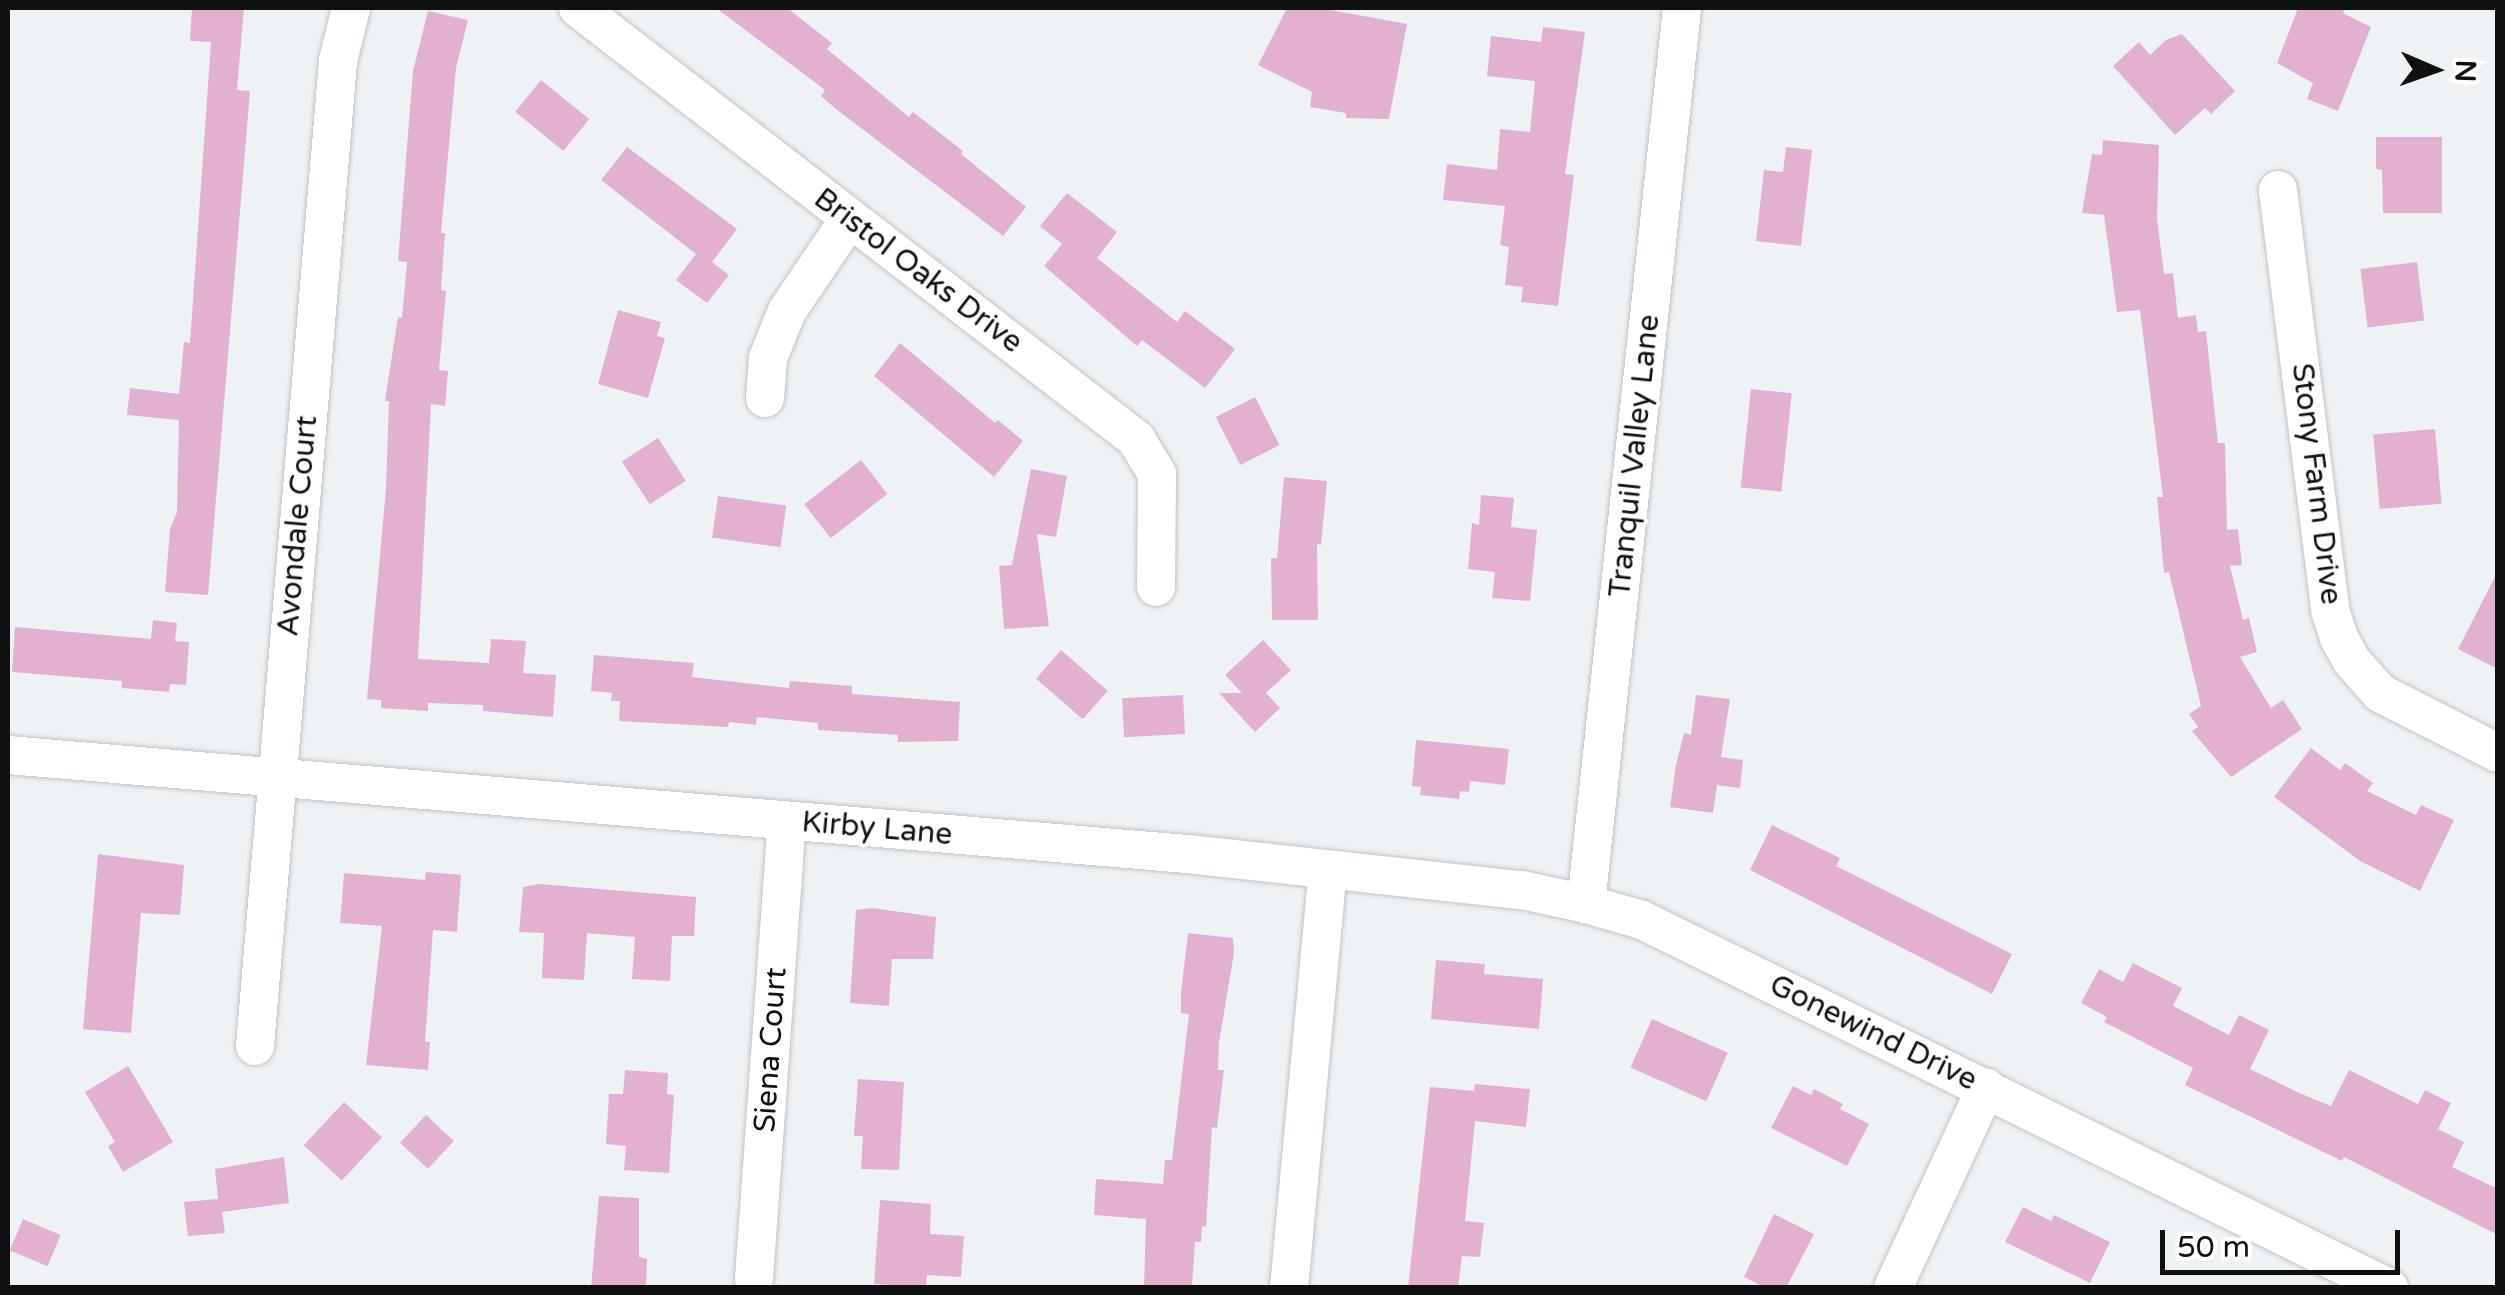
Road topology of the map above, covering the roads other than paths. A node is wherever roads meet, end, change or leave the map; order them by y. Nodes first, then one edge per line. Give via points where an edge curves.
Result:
1 (351, 8) edge
2 (578, 8) edge
3 (1682, 8) edge
4 (2278, 190) dead end
5 (850, 218) junction
6 (765, 398) dead end
7 (1156, 587) dead end
8 (2498, 753) edge
9 (8, 754) edge
10 (276, 776) junction
11 (787, 821) junction
12 (1328, 870) junction
13 (1586, 904) junction
14 (255, 1046) dead end
15 (1986, 1088) junction
16 (754, 1279) dead end
17 (1289, 1288) edge
18 (1893, 1288) edge
19 (2389, 1288) edge

1 - 10 street, Avondale Court via 338,60
2 - 5 street, Bristol Oaks Drive
3 - 13 street, Tranquil Valley Lane
4 - 8 street, Stony Farm Drive via 2330,610 2339,638 2380,693
5 - 6 street via 786,311 768,358
5 - 7 street, Bristol Oaks Drive via 1136,439 1157,474
9 - 10 street, Kirby Lane
10 - 11 street, Kirby Lane
10 - 14 street, Avondale Court
11 - 12 street, Kirby Lane
11 - 16 street, Siena Court
12 - 13 street, Gonewind Drive via 1522,890
12 - 17 street
13 - 15 street, Gonewind Drive via 1642,920
15 - 18 street
15 - 19 street, Gonewind Drive

